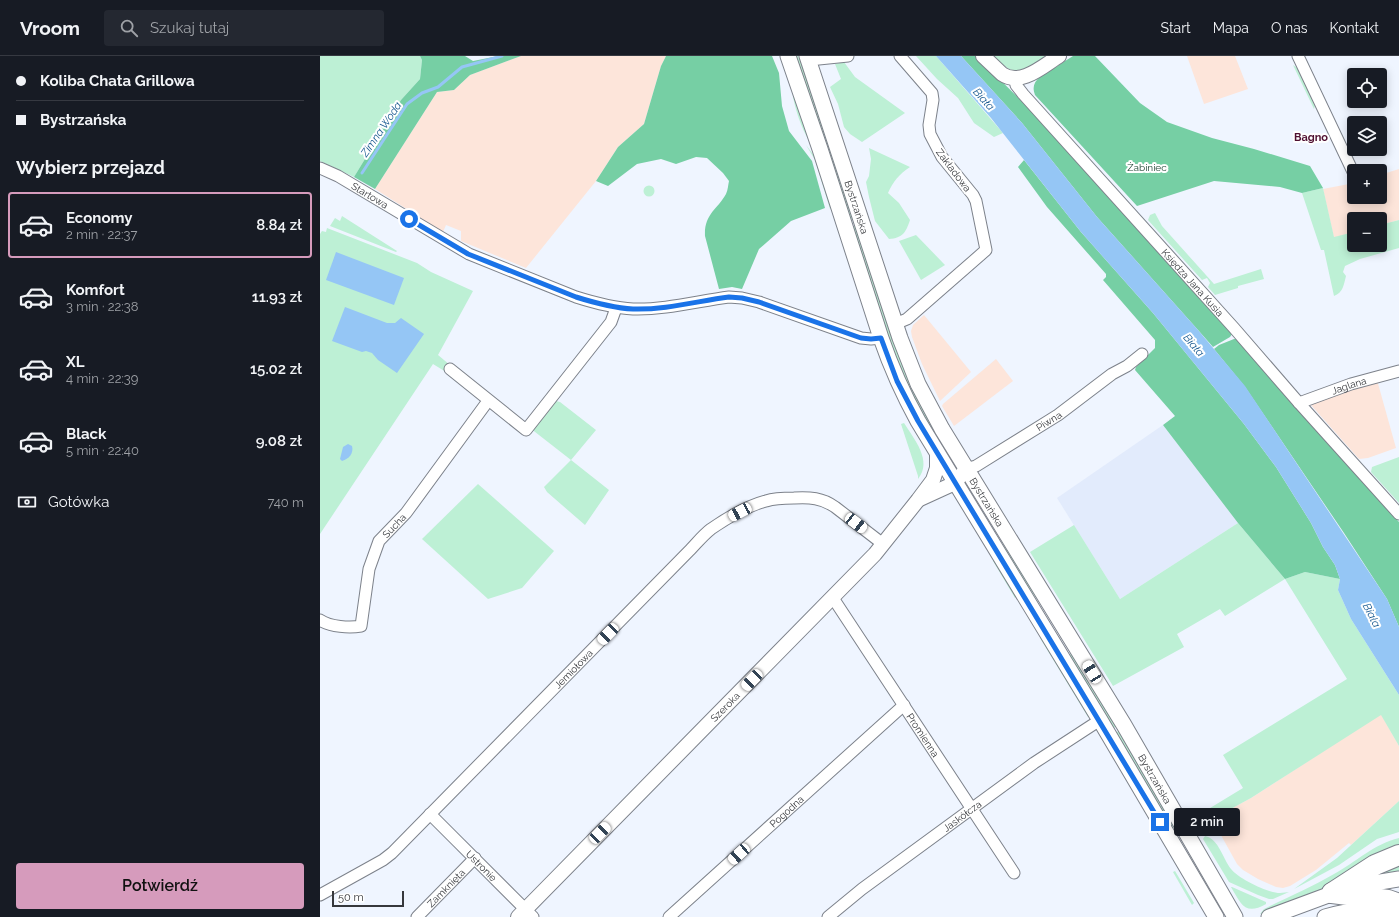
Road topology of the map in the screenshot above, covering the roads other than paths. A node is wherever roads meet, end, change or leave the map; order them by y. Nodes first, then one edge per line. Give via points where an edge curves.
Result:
1 (788, 56) edge
2 (848, 56) edge
3 (900, 56) edge
4 (983, 56) edge
5 (1059, 56) edge
6 (1298, 56) edge
7 (808, 58) edge
8 (1015, 79) junction
9 (1349, 164) edge
10 (320, 168) edge
11 (616, 308) junction
12 (895, 324) junction
13 (881, 338) junction
14 (1142, 354) dead end
15 (450, 369) dead end
16 (1399, 372) edge
17 (1299, 403) junction
18 (485, 405) dead end
19 (937, 452) junction
20 (966, 469) junction
21 (951, 477) junction
22 (933, 480) junction
23 (918, 500) junction
24 (1399, 514) edge
25 (883, 544) junction
26 (833, 598) junction
27 (320, 620) edge
28 (1076, 647) junction
29 (1059, 654) junction
30 (904, 705) junction
31 (1100, 720) junction
32 (972, 809) junction
33 (430, 814) junction
34 (1399, 854) edge
35 (475, 858) junction
36 (1014, 873) dead end
37 (1399, 878) edge
38 (1332, 893) junction
39 (320, 895) edge
40 (1399, 904) edge
41 (525, 914) edge
42 (1399, 916) edge
43 (417, 917) edge
44 (669, 917) edge
45 (828, 917) edge
46 (1216, 917) edge
47 (1236, 917) edge
48 (1269, 917) edge
49 (1326, 917) edge

1 - 13 main road, Bystrzańska
2 - 7 street
3 - 12 street, Zakładowa via 932,93 930,134 942,157 976,201 986,250 907,319
4 - 8 street via 1006,77
5 - 8 street via 1029,74
6 - 9 street
7 - 12 main road, Bystrzańska
8 - 17 street, Księdza Jana Kusia via 1022,94 1224,316
10 - 11 street, Startowa via 338,176 468,254 592,303
11 - 13 street, Startowa via 650,308 729,297 742,298 861,338
11 - 15 street via 611,322 526,430
12 - 20 main road, Bystrzańska via 918,384
13 - 19 main road, Bystrzańska via 897,381
14 - 20 street, Piwna via 1058,415 976,466
16 - 17 street, Jaglana via 1351,384
17 - 24 street, Księdza Jana Kusia
18 - 27 street, Sucha via 406,513 379,541 369,569 362,626 327,624
19 - 21 main road, Bystrzańska
19 - 22 street, Szeroka via 937,468
20 - 21 street, Piwna
20 - 28 main road, Bystrzańska
21 - 22 street, Szeroka
21 - 23 street, Szeroka
21 - 29 main road, Bystrzańska
22 - 23 street, Szeroka
23 - 25 street, Szeroka
25 - 26 street, Szeroka
25 - 33 street, Jemiołowa via 828,502 813,498 767,500 727,519 710,530
26 - 30 street, Promienna
26 - 41 street, Szeroka
28 - 29 main road
28 - 47 main road, Bystrzańska
29 - 31 main road, Bystrzańska
30 - 32 street, Promienna
30 - 44 street, Pogodna
31 - 32 street, Jaskółcza via 1034,763
31 - 46 main road, Bystrzańska
32 - 36 street, Promienna
32 - 45 street, Jaskółcza
33 - 35 street, Ustronie
33 - 39 street, Jemiołowa via 383,860
34 - 38 highway via 1375,865
35 - 41 street, Ustronie
35 - 43 street, Zamknięta
37 - 38 main road
38 - 40 highway via 1388,900
38 - 48 main road
42 - 49 main road via 1360,910

